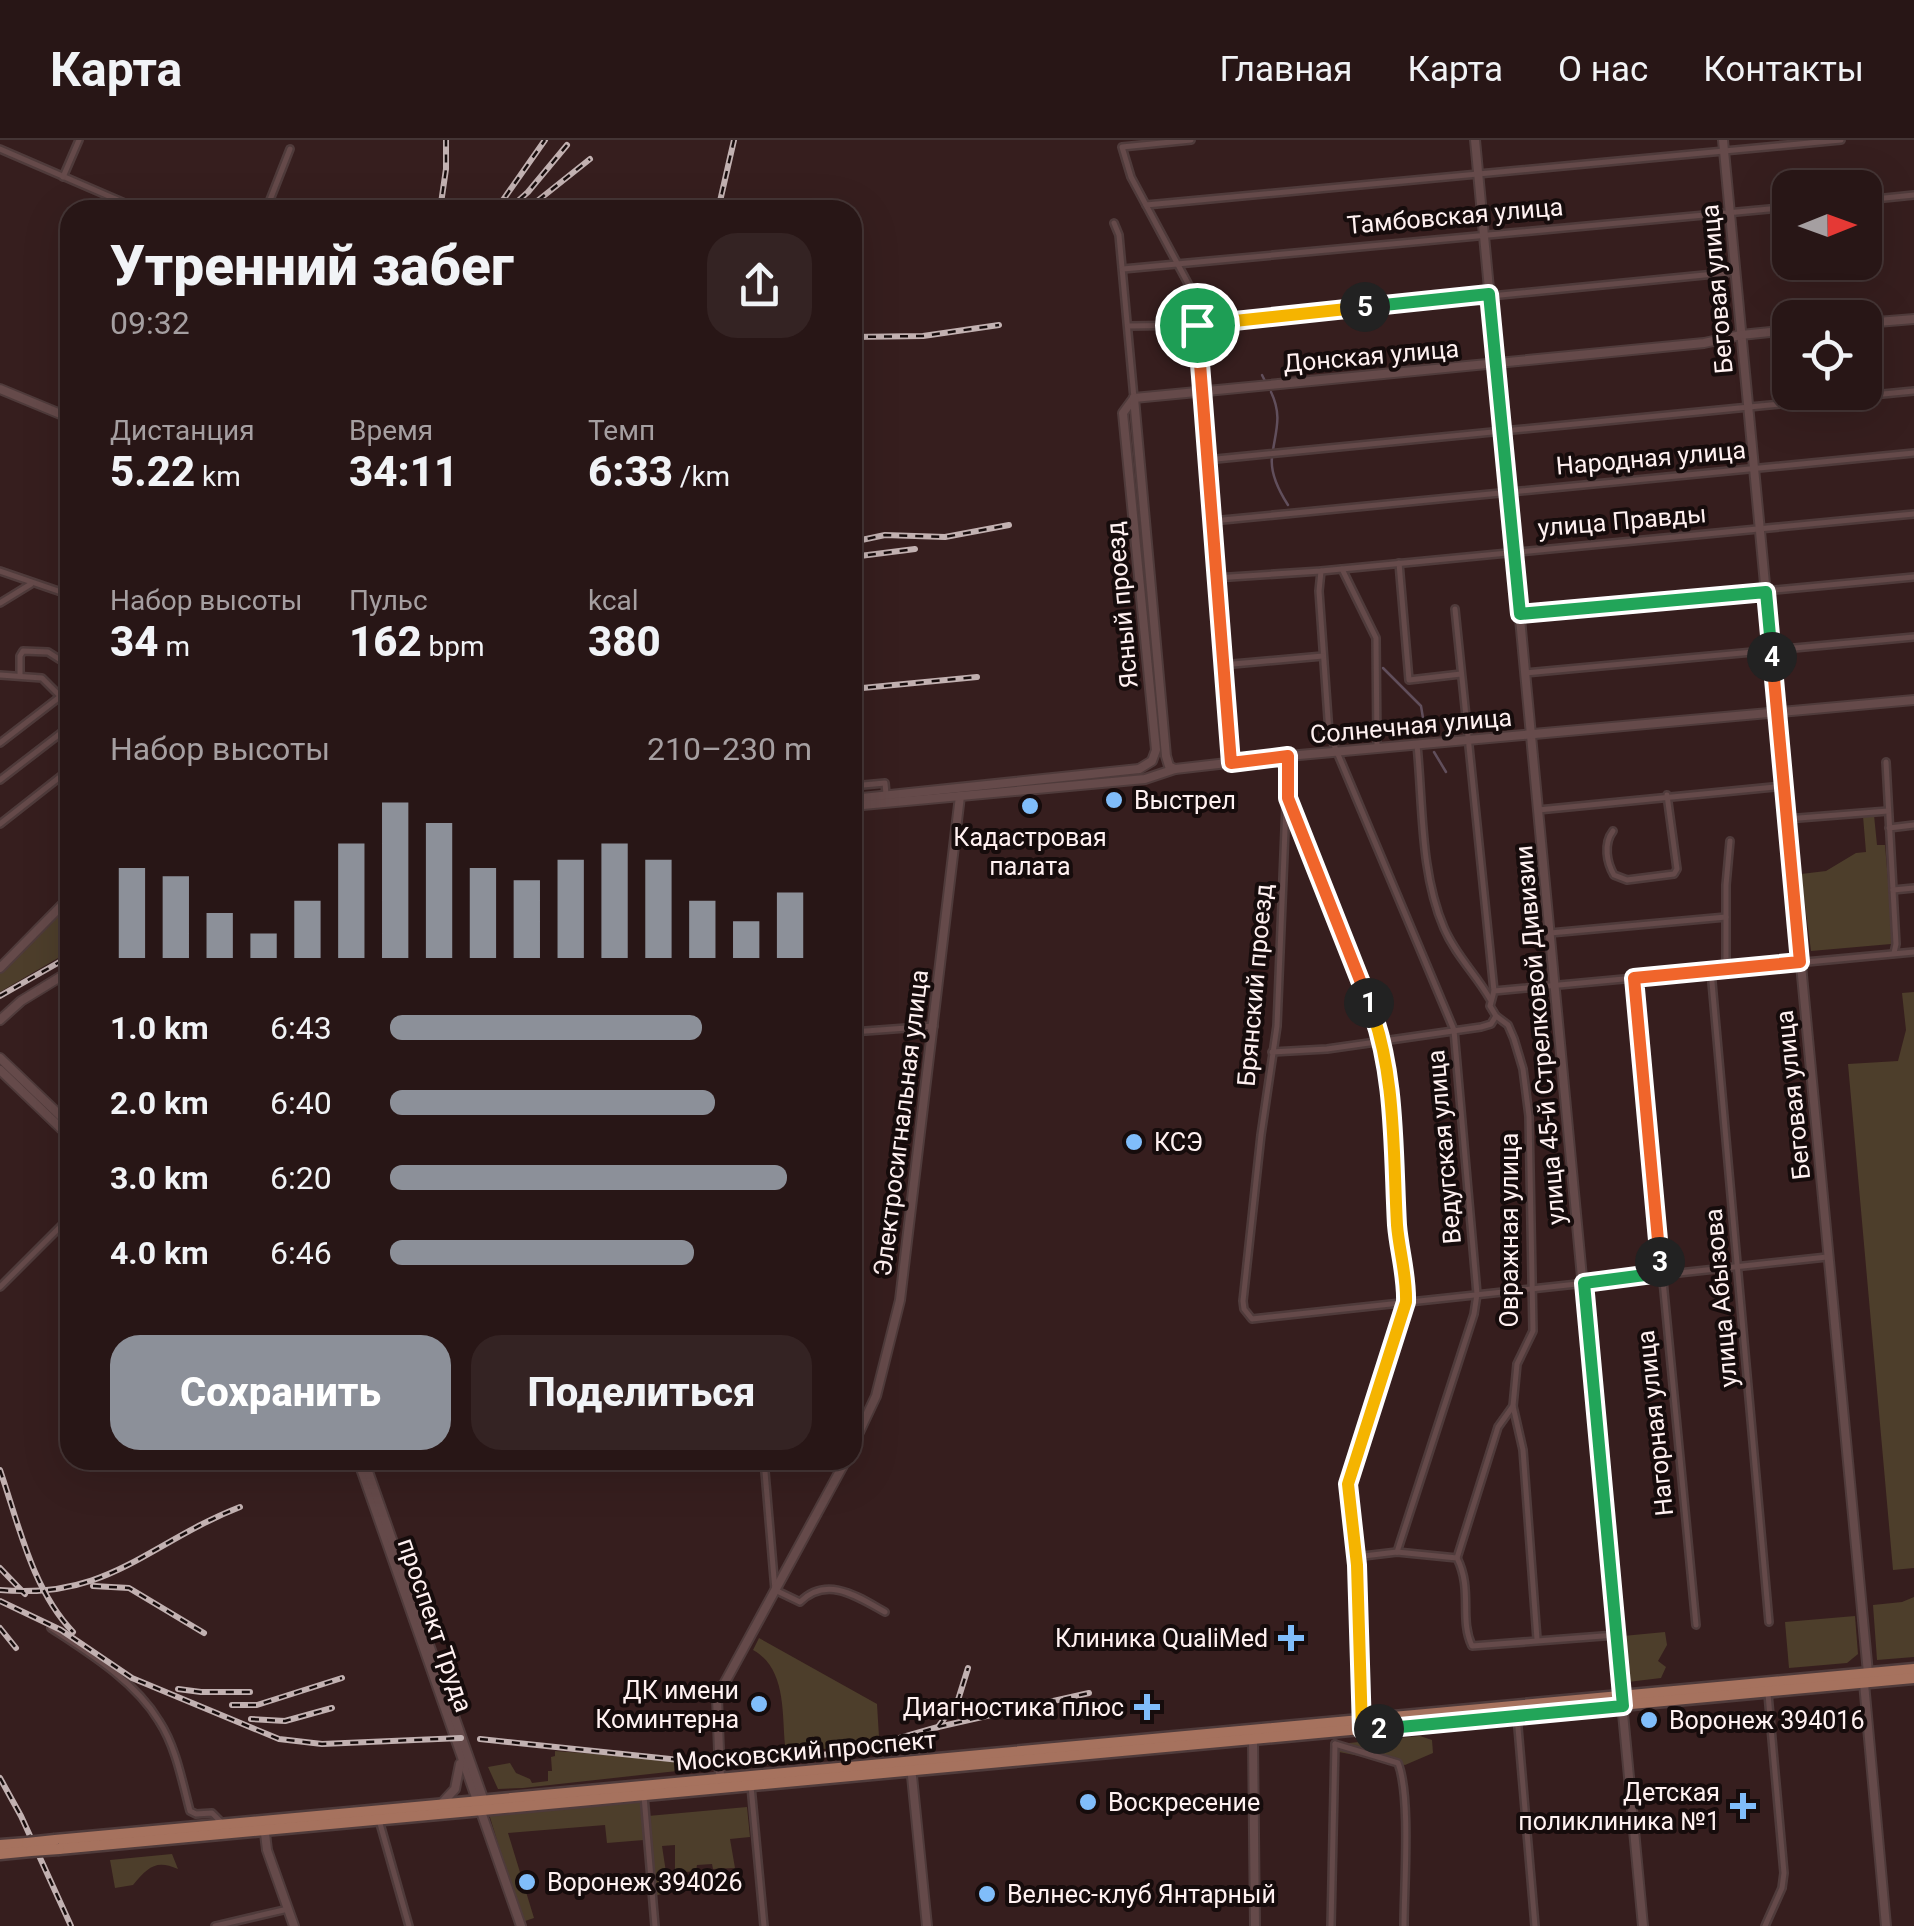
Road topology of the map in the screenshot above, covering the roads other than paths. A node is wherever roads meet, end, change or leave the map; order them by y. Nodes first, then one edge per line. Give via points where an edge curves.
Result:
1 (78, 140) edge
2 (1192, 140) edge
3 (1475, 140) edge
4 (1723, 140) edge
5 (1841, 140) edge
6 (290, 148) dead end
7 (0, 149) edge
8 (1724, 151) junction
9 (1478, 174) junction
10 (63, 176) junction
11 (1914, 195) edge
12 (1882, 198) edge
13 (118, 200) edge
14 (270, 200) edge
15 (1146, 206) junction
16 (1772, 208) edge
17 (1730, 211) junction
18 (1114, 223) dead end
19 (1484, 233) junction
20 (1177, 264) junction
21 (1123, 269) junction
22 (1735, 272) junction
23 (1489, 294) junction
24 (1914, 319) edge
25 (1882, 322) edge
26 (1197, 325) junction
27 (1129, 326) junction
28 (1772, 331) edge
29 (1741, 334) junction
30 (1496, 363) junction
31 (0, 389) edge
32 (1914, 391) edge
33 (1200, 392) junction
34 (1134, 398) junction
35 (1749, 407) junction
36 (60, 414) edge
37 (1502, 430) junction
38 (1127, 440) junction
39 (1914, 453) edge
40 (1139, 456) junction
41 (1206, 460) junction
42 (1754, 468) junction
43 (1508, 491) junction
44 (1914, 514) edge
45 (1212, 521) junction
46 (1760, 528) junction
47 (1514, 551) junction
48 (1399, 562) junction
49 (1342, 569) junction
50 (0, 571) edge
51 (1321, 571) junction
52 (1914, 577) edge
53 (1215, 578) junction
54 (31, 584) junction
55 (60, 592) edge
56 (1766, 592) junction
57 (0, 603) edge
58 (1455, 609) dead end
59 (1520, 614) junction
60 (1914, 637) edge
61 (1772, 652) junction
62 (1323, 656) junction
63 (60, 660) edge
64 (1222, 666) junction
65 (20, 674) junction
66 (1462, 674) junction
67 (1525, 674) junction
68 (0, 675) edge
69 (60, 695) edge
70 (60, 697) edge
71 (1914, 700) edge
72 (1778, 714) junction
73 (60, 734) edge
74 (1532, 736) junction
75 (1468, 741) junction
76 (0, 743) edge
77 (1417, 745) junction
78 (1377, 748) junction
79 (1166, 752) junction
80 (1337, 752) junction
81 (1288, 756) junction
82 (1886, 762) dead end
83 (1231, 763) junction
84 (1140, 769) junction
85 (1175, 769) junction
86 (60, 776) edge
87 (0, 780) edge
88 (862, 785) edge
89 (1784, 786) junction
90 (959, 793) junction
91 (1667, 795) junction
92 (887, 797) junction
93 (1288, 798) junction
94 (862, 801) edge
95 (862, 802) edge
96 (1538, 810) junction
97 (1888, 811) junction
98 (1786, 819) junction
99 (0, 824) edge
100 (1914, 825) edge
101 (1889, 828) junction
102 (1612, 832) dead end
103 (1730, 841) dead end
104 (1914, 888) edge
105 (1892, 890) junction
106 (60, 906) edge
107 (1726, 917) junction
108 (1550, 933) junction
109 (1914, 952) edge
110 (1894, 953) junction
111 (1800, 962) junction
112 (0, 968) edge
113 (1726, 970) junction
114 (1712, 971) junction
115 (60, 978) edge
116 (1634, 978) junction
117 (1555, 986) junction
118 (1494, 992) junction
119 (1490, 999) junction
120 (1496, 1016) junction
121 (0, 1020) edge
122 (934, 1026) junction
123 (1454, 1030) junction
124 (862, 1031) edge
125 (1383, 1040) junction
126 (1272, 1052) junction
127 (0, 1058) edge
128 (0, 1070) edge
129 (60, 1116) edge
130 (60, 1127) edge
131 (60, 1227) edge
132 (1829, 1257) junction
133 (1738, 1266) junction
134 (1660, 1273) junction
135 (1584, 1283) junction
136 (0, 1288) edge
137 (1531, 1289) junction
138 (1477, 1294) junction
139 (1406, 1302) junction
140 (1513, 1406) junction
141 (862, 1427) edge
142 (765, 1470) edge
143 (840, 1470) edge
144 (365, 1471) joint
145 (1397, 1552) junction
146 (1355, 1556) junction
147 (1457, 1558) junction
148 (774, 1590) junction
149 (885, 1612) dead end
150 (1769, 1622) dead end
151 (1696, 1625) dead end
152 (51, 1628) dead end
153 (1616, 1635) junction
154 (1536, 1639) junction
155 (1914, 1669) edge
156 (1866, 1678) junction
157 (1914, 1678) edge
158 (1767, 1691) junction
159 (1623, 1701) junction
160 (1517, 1716) junction
161 (1361, 1725) junction
162 (1335, 1738) junction
163 (1253, 1740) junction
164 (459, 1755) junction
165 (911, 1766) junction
166 (720, 1778) junction
167 (751, 1786) junction
168 (644, 1796) junction
169 (482, 1804) junction
170 (440, 1805) junction
171 (380, 1820) junction
172 (222, 1825) junction
173 (264, 1826) junction
174 (0, 1845) edge
175 (57, 1845) junction
176 (29, 1847) junction
177 (0, 1854) edge
178 (288, 1910) junction
179 (214, 1926) edge
180 (294, 1926) edge
181 (409, 1926) edge
182 (522, 1926) edge
183 (654, 1926) edge
184 (764, 1926) edge
185 (927, 1926) edge
186 (1254, 1926) edge
187 (1331, 1926) edge
188 (1404, 1926) edge
189 (1535, 1926) edge
190 (1643, 1926) edge
191 (1765, 1926) edge
192 (1886, 1926) edge

1 - 10 street
2 - 15 street via 1122,147
3 - 9 street, улица 45-й Стрелковой Дивизии
4 - 8 street, Беговая улица
5 - 8 street
6 - 14 street
7 - 10 street
8 - 9 street
8 - 17 street, Беговая улица
9 - 15 street
9 - 19 street, улица 45-й Стрелковой Дивизии
10 - 13 street
11 - 12 street
15 - 20 street
16 - 17 street, Тамбовская улица
17 - 19 street, Тамбовская улица
17 - 22 street, Беговая улица
18 - 21 street, Ясный проезд
19 - 20 street, Тамбовская улица
19 - 23 street, улица 45-й Стрелковой Дивизии
20 - 21 street, Тамбовская улица
20 - 26 street
21 - 27 street, Ясный проезд
22 - 23 street
22 - 29 street, Беговая улица
23 - 26 street
23 - 30 street, улица 45-й Стрелковой Дивизии
24 - 25 street
26 - 27 street
26 - 33 street
27 - 34 street, Ясный проезд
28 - 29 street, Донская улица
29 - 30 street, Донская улица
29 - 35 street, Беговая улица
30 - 33 street, Донская улица
30 - 37 street, улица 45-й Стрелковой Дивизии
31 - 36 street
32 - 35 street
33 - 34 street, Донская улица
33 - 41 street
34 - 38 street, Ясный проезд via 1123,413
34 - 40 street, Ясный проезд
35 - 37 street
35 - 42 street, Беговая улица
37 - 41 street
37 - 43 street, улица 45-й Стрелковой Дивизии
38 - 40 street
38 - 84 street, Ясный проезд via 1156,750
39 - 42 street, Народная улица
40 - 79 street, Ясный проезд
41 - 45 street
42 - 43 street, Народная улица
42 - 46 street, Беговая улица
43 - 45 street, Народная улица
43 - 47 street, улица 45-й Стрелковой Дивизии
44 - 46 street, улица Правды
45 - 53 street
46 - 47 street, улица Правды
46 - 56 street, Беговая улица
47 - 48 street, улица Правды
47 - 59 street, улица 45-й Стрелковой Дивизии
48 - 49 street, улица Правды
48 - 66 street via 1409,680
49 - 51 street, улица Правды
49 - 78 street via 1376,638
50 - 54 street
51 - 53 street, улица Правды
51 - 62 street, Ведугская улица
52 - 56 street
53 - 64 street
54 - 55 street
54 - 57 street
56 - 59 street
56 - 61 street, Беговая улица
58 - 66 street
59 - 67 street, улица 45-й Стрелковой Дивизии
60 - 61 street
61 - 67 street
61 - 72 street, Беговая улица
62 - 64 street
62 - 80 street, Ведугская улица via 1327,725
63 - 65 street via 23,651
64 - 83 street
65 - 68 street
65 - 69 street via 42,678
66 - 75 street
67 - 74 street, улица 45-й Стрелковой Дивизии
70 - 76 street
71 - 72 street, Солнечная улица
72 - 74 street, Солнечная улица
72 - 89 street, Беговая улица
73 - 87 street
74 - 75 street, Солнечная улица
74 - 96 street, улица 45-й Стрелковой Дивизии
75 - 77 street, Солнечная улица
75 - 118 street
77 - 78 street, Солнечная улица
77 - 119 street, Овражная улица via 1428,868 1439,912 1459,958
78 - 80 street, Солнечная улица
79 - 84 street via 1156,766
79 - 85 street, Ясный проезд
80 - 81 street, Солнечная улица
80 - 123 street, Ведугская улица
81 - 83 street, Солнечная улица
81 - 93 street, Брянский проезд
82 - 97 street
83 - 85 street, Солнечная улица
84 - 90 street, Солнечная улица
85 - 90 street, Солнечная улица via 1144,779
86 - 99 street
88 - 92 street via 886,783
89 - 91 street
89 - 98 street, Беговая улица
90 - 92 street, Солнечная улица
90 - 95 street, Солнечная улица
90 - 122 street, Электросигнальная улица
91 - 96 street
91 - 102 street via 1674,874 1627,880 1614,875 1607,842
92 - 94 street, Солнечная улица
93 - 125 street
93 - 126 street, Брянский проезд
96 - 108 street, улица 45-й Стрелковой Дивизии
97 - 98 street
97 - 101 street
98 - 111 street, Беговая улица
100 - 101 street
101 - 105 street
103 - 107 street
104 - 105 street
105 - 110 street
106 - 112 street
107 - 108 street
107 - 113 street
108 - 117 street, улица 45-й Стрелковой Дивизии
109 - 110 street
110 - 111 street
111 - 113 street
111 - 132 street, Беговая улица
113 - 114 street
114 - 116 street
114 - 133 street, улица Абызова
115 - 121 street
116 - 117 street
116 - 134 street, Нагорная улица
117 - 118 street
117 - 135 street, улица 45-й Стрелковой Дивизии
118 - 119 street
119 - 120 street, Овражная улица
120 - 123 street via 1491,1024
120 - 137 street, Овражная улица via 1508,1025 1523,1069
122 - 124 street
122 - 141 street, Электросигнальная улица via 900,1300
123 - 125 street
123 - 138 street, Ведугская улица
125 - 126 street
125 - 139 street
126 - 139 street, Брянский проезд via 1243,1301 1247,1315
127 - 129 street
128 - 130 street
131 - 136 street
132 - 133 street
132 - 156 street, Беговая улица
133 - 134 street
133 - 150 street, улица Абызова
134 - 135 street
134 - 151 street, Нагорная улица
135 - 137 street
135 - 153 street, улица 45-й Стрелковой Дивизии
137 - 138 street
137 - 140 street, Овражная улица via 1533,1331 1516,1364
138 - 139 street
138 - 145 street, Ведугская улица
139 - 146 street via 1350,1475
140 - 147 street, Овражная улица via 1498,1426
140 - 154 street
142 - 148 street
143 - 148 street
144 - 164 street, проспект Труда
144 - 169 street, проспект Труда
145 - 146 street
145 - 147 street
146 - 161 street
147 - 154 street via 1466,1576 1472,1646
148 - 149 street via 800,1602 830,1588
148 - 166 street via 717,1697
152 - 172 street via 130,1685 162,1726 190,1811 216,1816
153 - 154 street
153 - 159 street, улица 45-й Стрелковой Дивизии
155 - 156 main road, Московский проспект
156 - 157 main road, Московский проспект
156 - 158 main road, Московский проспект
156 - 159 main road, Московский проспект
156 - 192 street, Беговая улица
158 - 159 main road, Московский проспект
158 - 191 street via 1784,1872
159 - 160 main road, Московский проспект
159 - 161 main road, Московский проспект
159 - 190 street, улица 45-й Стрелковой Дивизии
160 - 161 main road, Московский проспект
160 - 189 street
161 - 162 main road, Московский проспект
161 - 165 main road, Московский проспект
162 - 163 main road, Московский проспект
162 - 187 street
162 - 188 street via 1401,1770
163 - 165 main road, Московский проспект
163 - 186 street
164 - 169 street, проспект Труда
164 - 170 street via 455,1789
165 - 166 main road, Московский проспект
165 - 167 main road, Московский проспект
165 - 185 street
166 - 169 main road, Московский проспект
167 - 168 main road, Московский проспект
167 - 184 street
168 - 169 main road, Московский проспект
168 - 183 street
169 - 170 main road, Московский проспект
169 - 171 main road, Московский проспект
169 - 182 street, проспект Труда
170 - 173 main road, Московский проспект
171 - 173 main road, Московский проспект
171 - 181 street
172 - 173 main road, Московский проспект
172 - 175 main road, Московский проспект
173 - 175 main road, Московский проспект
173 - 178 street
174 - 176 main road, Московский проспект
175 - 176 main road, Московский проспект, bridge
176 - 177 main road, Московский проспект
178 - 179 street
178 - 180 street

